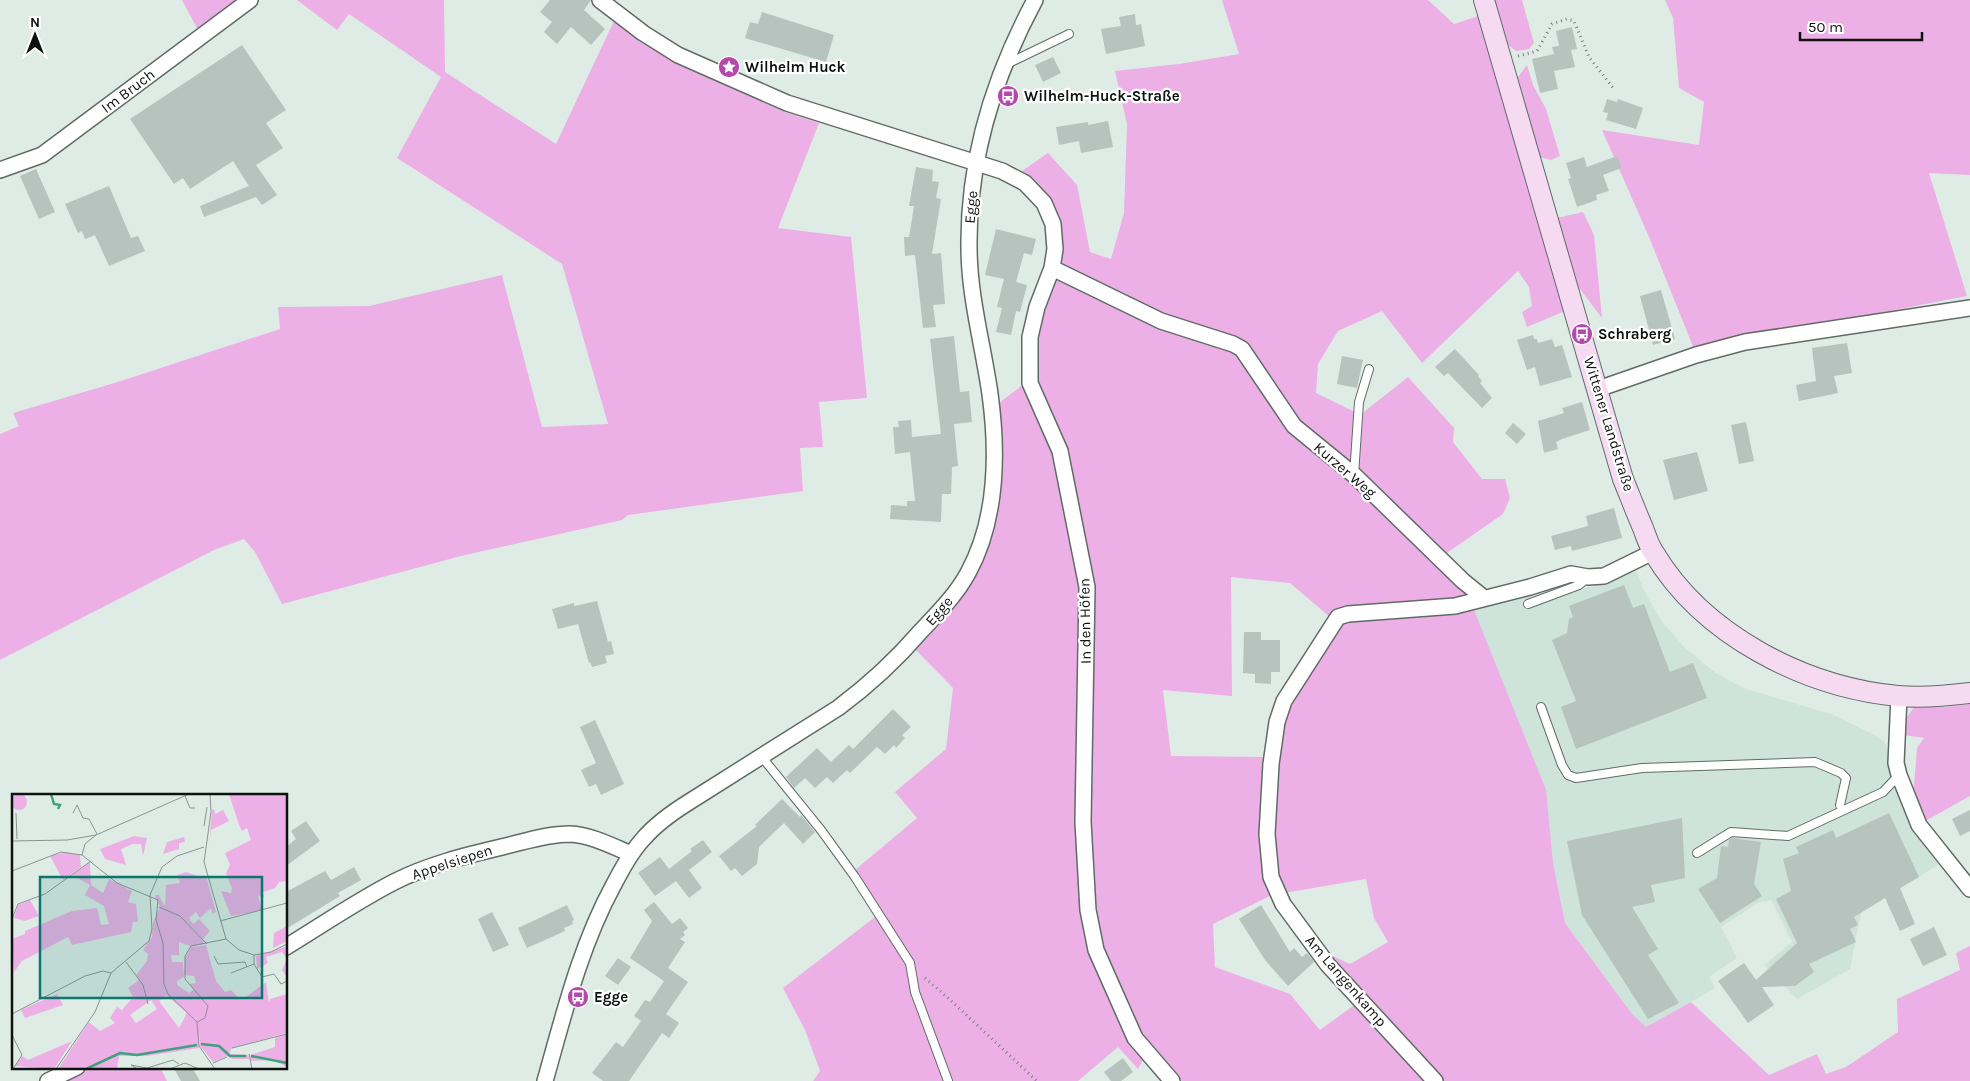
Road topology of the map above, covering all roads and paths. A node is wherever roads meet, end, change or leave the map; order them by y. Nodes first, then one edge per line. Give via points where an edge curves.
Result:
1 (250, 0) edge
2 (600, 0) edge
3 (1035, 0) edge
4 (1484, 0) edge
5 (1069, 34) dead end
6 (1501, 61) junction
7 (1006, 64) junction
8 (1614, 89) dead end
9 (976, 161) junction
10 (0, 170) edge
11 (1052, 268) junction
12 (1970, 308) edge
13 (1369, 369) dead end
14 (1598, 389) junction
15 (1354, 475) junction
16 (1653, 552) junction
17 (1588, 577) junction
18 (1484, 598) junction
19 (1528, 604) dead end
20 (1970, 693) edge
21 (1899, 696) junction
22 (1541, 707) dead end
23 (761, 756) junction
24 (1899, 775) junction
25 (1840, 805) dead end
26 (1697, 853) dead end
27 (631, 854) junction
28 (1970, 888) edge
29 (288, 946) edge
30 (911, 967) junction
31 (76, 1068) edge
32 (48, 1081) edge
33 (545, 1081) edge
34 (948, 1081) edge
35 (1036, 1081) edge
36 (1172, 1081) edge
37 (1435, 1081) edge

1 - 10 street, Im Bruch via 42,155
2 - 9 street via 643,34 678,55 787,103
3 - 7 street, Egge
4 - 6 main road, Wittener Landstraße
5 - 7 lane
6 - 8 path via 1537,51 1552,24 1567,19 1574,21 1589,56
6 - 14 main road, Wittener Landstraße
7 - 9 street, Egge via 990,105
9 - 11 street, In den Höfen via 1002,170 1024,183 1044,203 1053,224 1055,249
9 - 23 street, Egge via 969,254 992,410 994,462 988,514 976,557 958,589 886,669 838,708
11 - 15 street, Kurzer Weg via 1161,322 1233,344 1242,350 1294,426
11 - 36 street, In den Höfen via 1030,337 1030,383 1060,451 1087,587 1083,822 1088,910 1096,950 1135,1038
12 - 14 street via 1745,342 1696,355
13 - 15 lane via 1359,402
14 - 16 main road, Wittener Landstraße via 1623,479
15 - 18 street, Kurzer Weg
16 - 17 street via 1604,576
16 - 21 main road, Wittener Landstraße via 1679,587 1724,631 1806,674 1871,692
17 - 18 street via 1571,574 1530,588
17 - 19 lane via 1579,585
18 - 37 street, Am Langenkamp via 1454,606 1338,617 1284,701 1277,722 1271,764 1267,834 1271,877 1284,904 1328,965
20 - 21 main road, Wittener Landstraße
21 - 24 street via 1896,763
22 - 25 lane via 1562,765 1568,775 1576,778 1642,768 1815,762 1846,778
23 - 27 street, Egge via 668,816
23 - 30 lane via 850,869
24 - 26 lane via 1883,792 1788,836 1731,832
24 - 28 street via 1919,825
27 - 29 street, Appelsiepen via 593,838 570,834 542,837 446,861 395,881
27 - 33 street, Egge via 606,898 580,958
30 - 34 lane via 915,992
30 - 35 path
31 - 32 street

